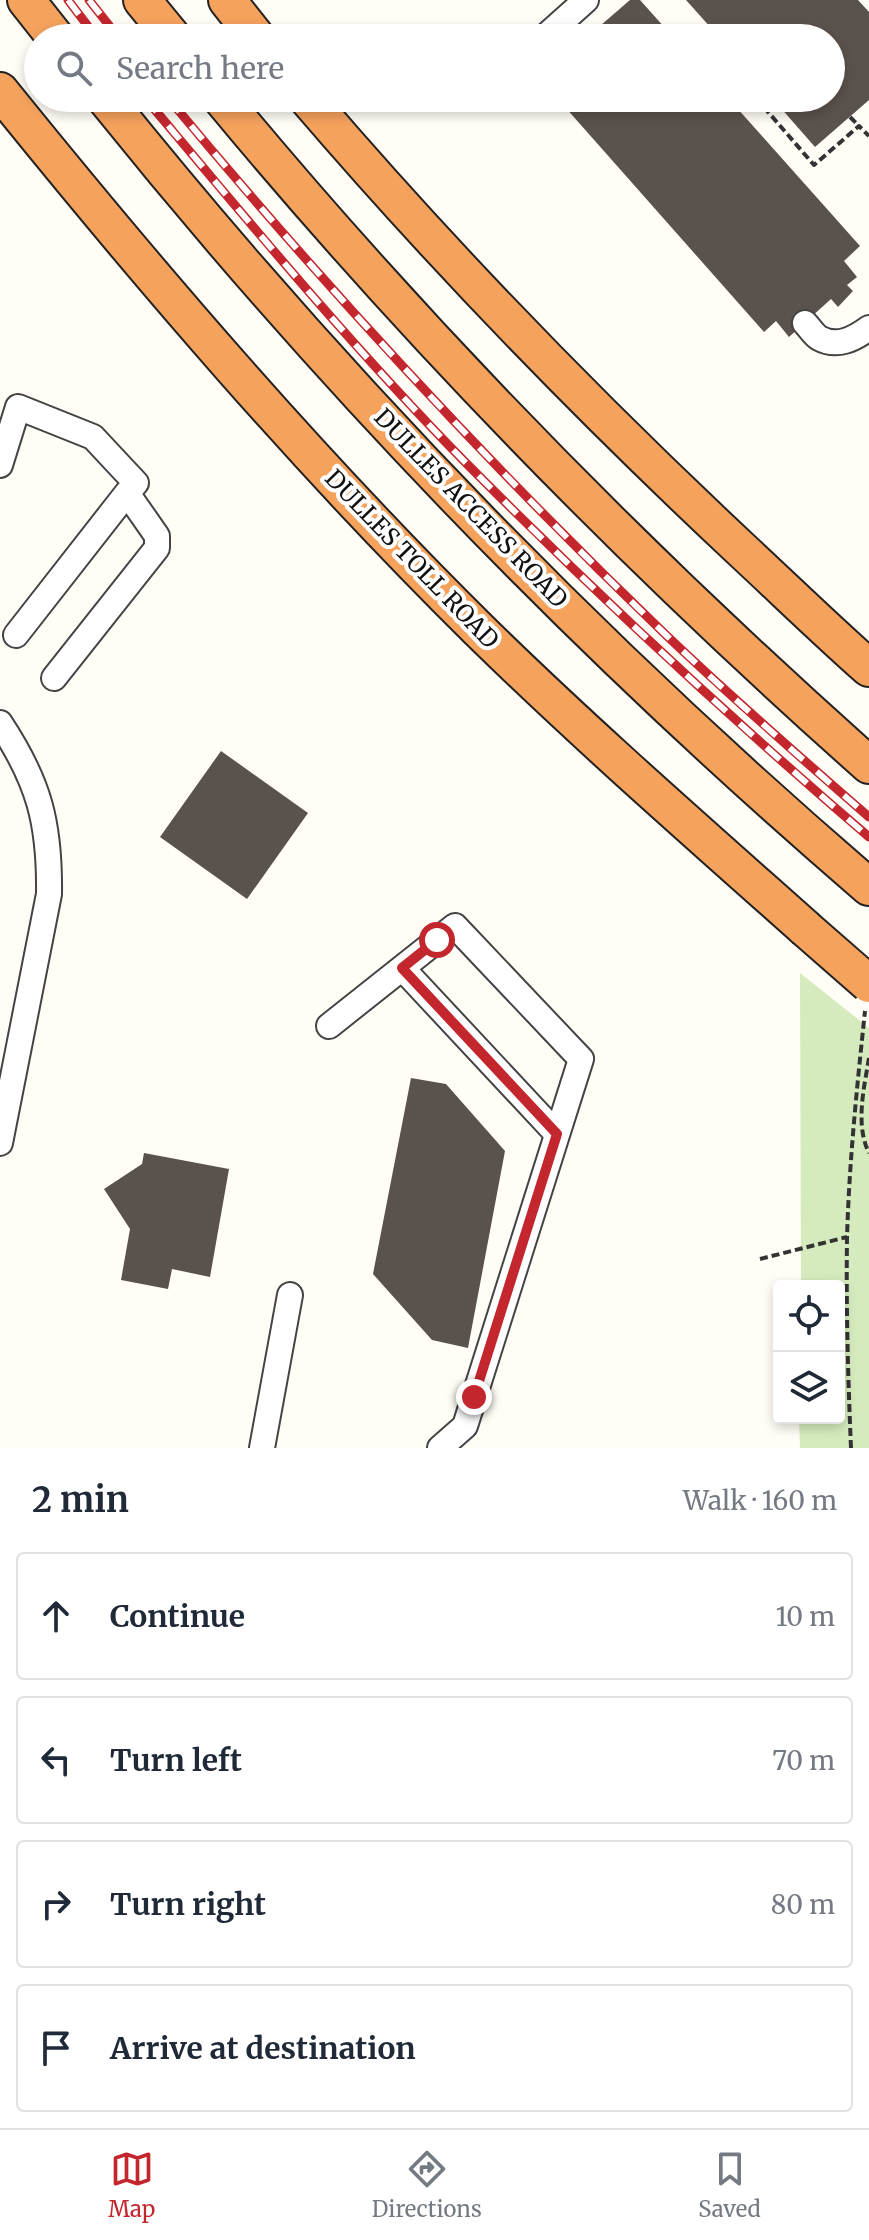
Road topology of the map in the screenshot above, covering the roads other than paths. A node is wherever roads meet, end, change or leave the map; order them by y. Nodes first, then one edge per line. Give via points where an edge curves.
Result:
1 (26, 0) edge
2 (142, 0) edge
3 (227, 0) edge
4 (586, 0) edge
5 (45, 24) edge
6 (162, 24) edge
7 (246, 24) edge
8 (559, 24) edge
9 (0, 91) edge
10 (117, 112) edge
11 (233, 112) edge
12 (319, 112) edge
13 (805, 323) dead end
14 (869, 328) edge
15 (0, 465) edge
16 (127, 493) junction
17 (16, 635) dead end
18 (858, 658) edge
19 (54, 678) dead end
20 (0, 723) edge
21 (869, 765) edge
22 (869, 887) edge
23 (402, 968) junction
24 (868, 994) edge
25 (329, 1026) dead end
26 (557, 1134) junction
27 (0, 1143) edge
28 (290, 1295) dead end
29 (262, 1448) edge
30 (440, 1448) edge

1 - 5 highway
2 - 6 highway
3 - 7 highway
4 - 8 street
9 - 24 highway, DULLES TOLL ROAD, bridge via 227,361 404,553 562,709 805,928
10 - 22 highway, DULLES ACCESS ROAD via 366,402 511,552 715,750
11 - 21 highway via 433,340 561,474
12 - 18 highway via 549,363
13 - 14 street via 818,338 840,343
15 - 16 street via 18,407 93,437 136,483
16 - 17 street
16 - 19 street via 157,536 157,548
20 - 27 street via 35,785 50,855 49,894
23 - 25 street
23 - 26 street
23 - 26 street via 455,926 581,1059
26 - 30 street via 465,1426
28 - 29 street

